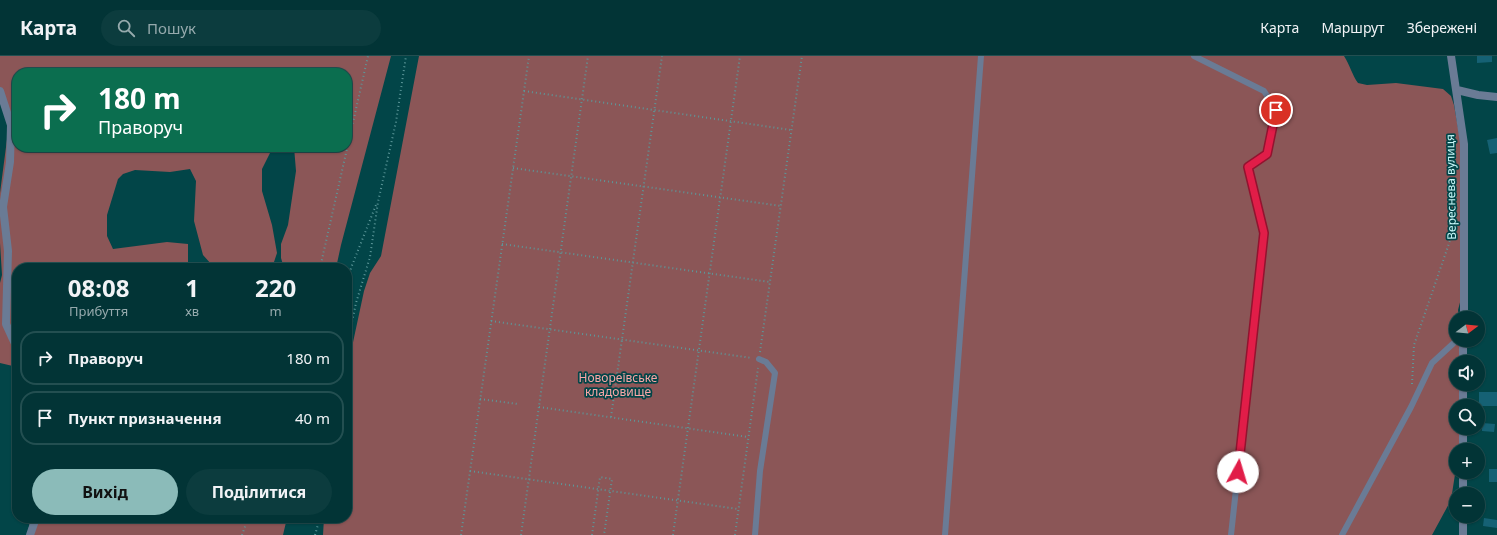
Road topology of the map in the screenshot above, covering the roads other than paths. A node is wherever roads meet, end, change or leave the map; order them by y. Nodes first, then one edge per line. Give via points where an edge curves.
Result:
1 (981, 56) edge
2 (1194, 56) edge
3 (1452, 56) edge
4 (1457, 90) junction
5 (0, 91) edge
6 (1497, 97) edge
7 (1464, 311) edge
8 (12, 337) edge
9 (1449, 347) edge
10 (759, 359) road end
11 (34, 523) edge
12 (1463, 523) edge
13 (30, 535) edge
14 (755, 535) edge
15 (945, 535) edge
16 (1230, 535) edge
17 (1342, 535) edge
18 (1464, 535) edge

1 - 15 lane
2 - 16 lane via 1264,90 1276,110 1267,154 1248,167 1264,233
3 - 4 street, Вереснева вулиця
4 - 6 street
4 - 7 street, Вереснева вулиця via 1464,144
5 - 8 street via 11,125 10,162 3,207 8,251 6,324
9 - 17 lane via 1432,363
10 - 14 lane via 766,362 775,373 760,471
11 - 13 street
12 - 18 street

